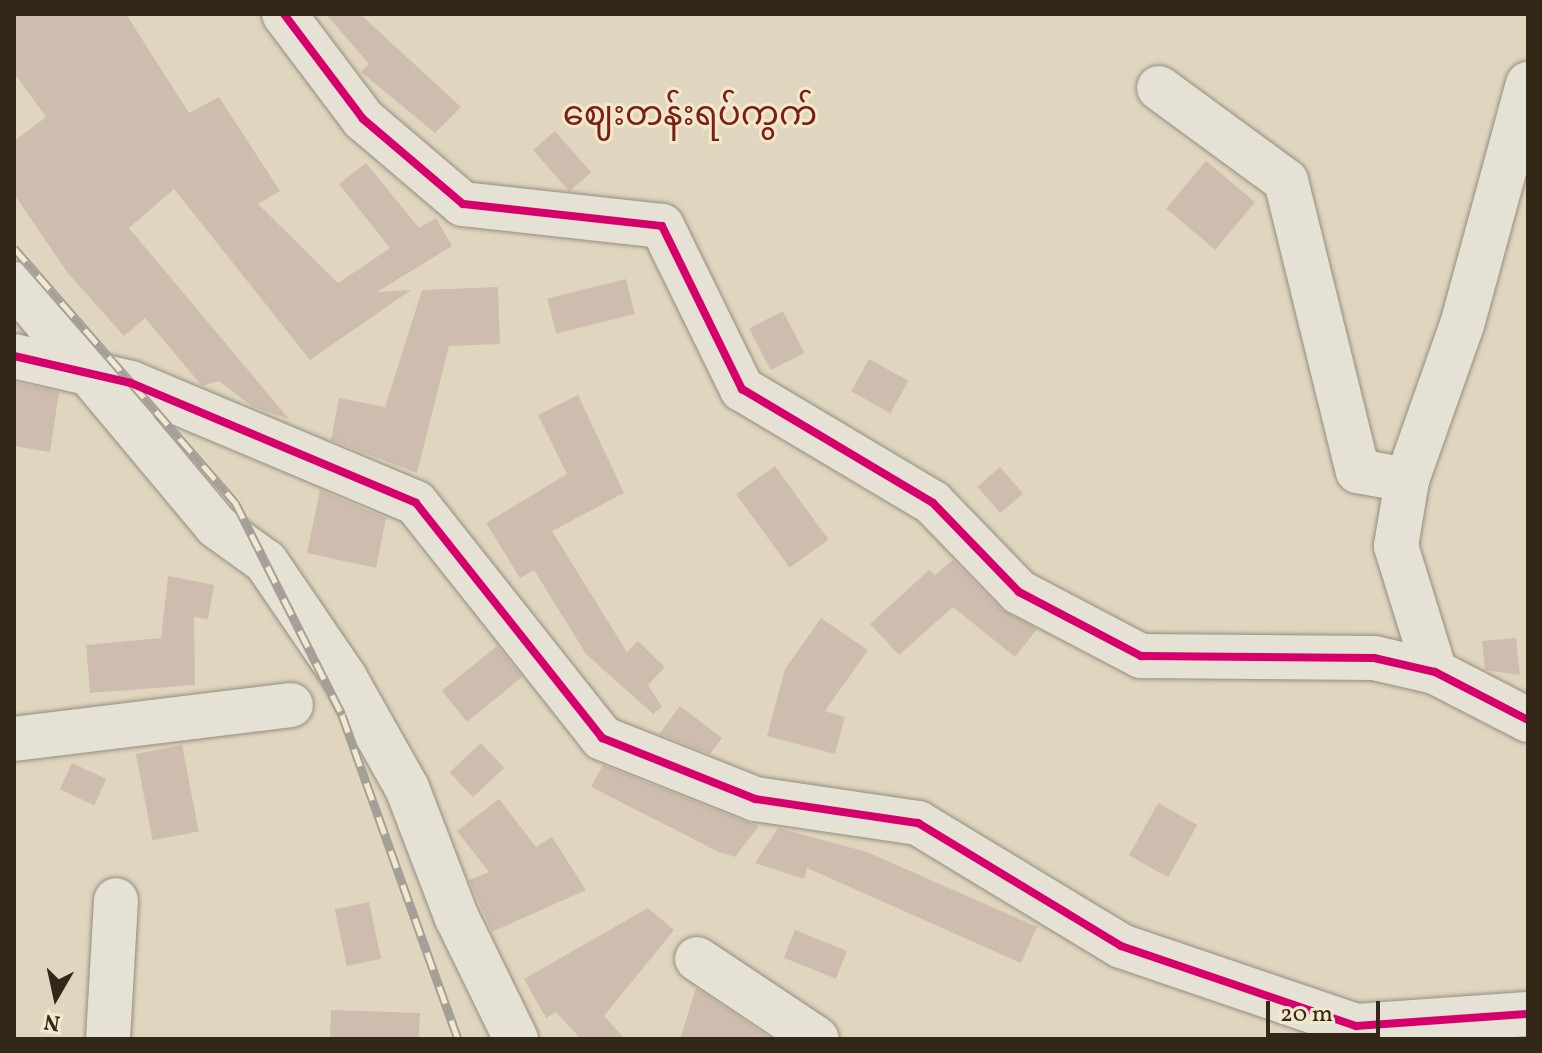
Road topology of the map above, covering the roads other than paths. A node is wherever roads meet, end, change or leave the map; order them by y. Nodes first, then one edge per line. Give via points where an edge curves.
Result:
1 (284, 14) edge
2 (1528, 84) edge
3 (1159, 88) dead end
4 (14, 284) edge
5 (14, 356) edge
6 (92, 374) junction
7 (1407, 480) junction
8 (1435, 672) junction
9 (291, 705) dead end
10 (1528, 720) edge
11 (14, 739) edge
12 (116, 900) dead end
13 (697, 959) dead end
14 (1528, 1014) edge
15 (108, 1039) edge
16 (516, 1039) edge
17 (817, 1039) edge

1 - 8 street via 363,119 463,204 662,226 742,389 933,503 1019,592 1141,656 1374,658
2 - 7 street via 1462,325
3 - 7 street via 1286,181 1358,471
4 - 6 street
5 - 6 street
6 - 14 street via 131,383 416,503 602,738 755,799 918,823 1121,946 1356,1026
6 - 16 street via 216,526 266,562 345,678 407,788 457,918
7 - 8 street via 1396,546
8 - 10 street
9 - 11 street
12 - 15 street
13 - 17 street

